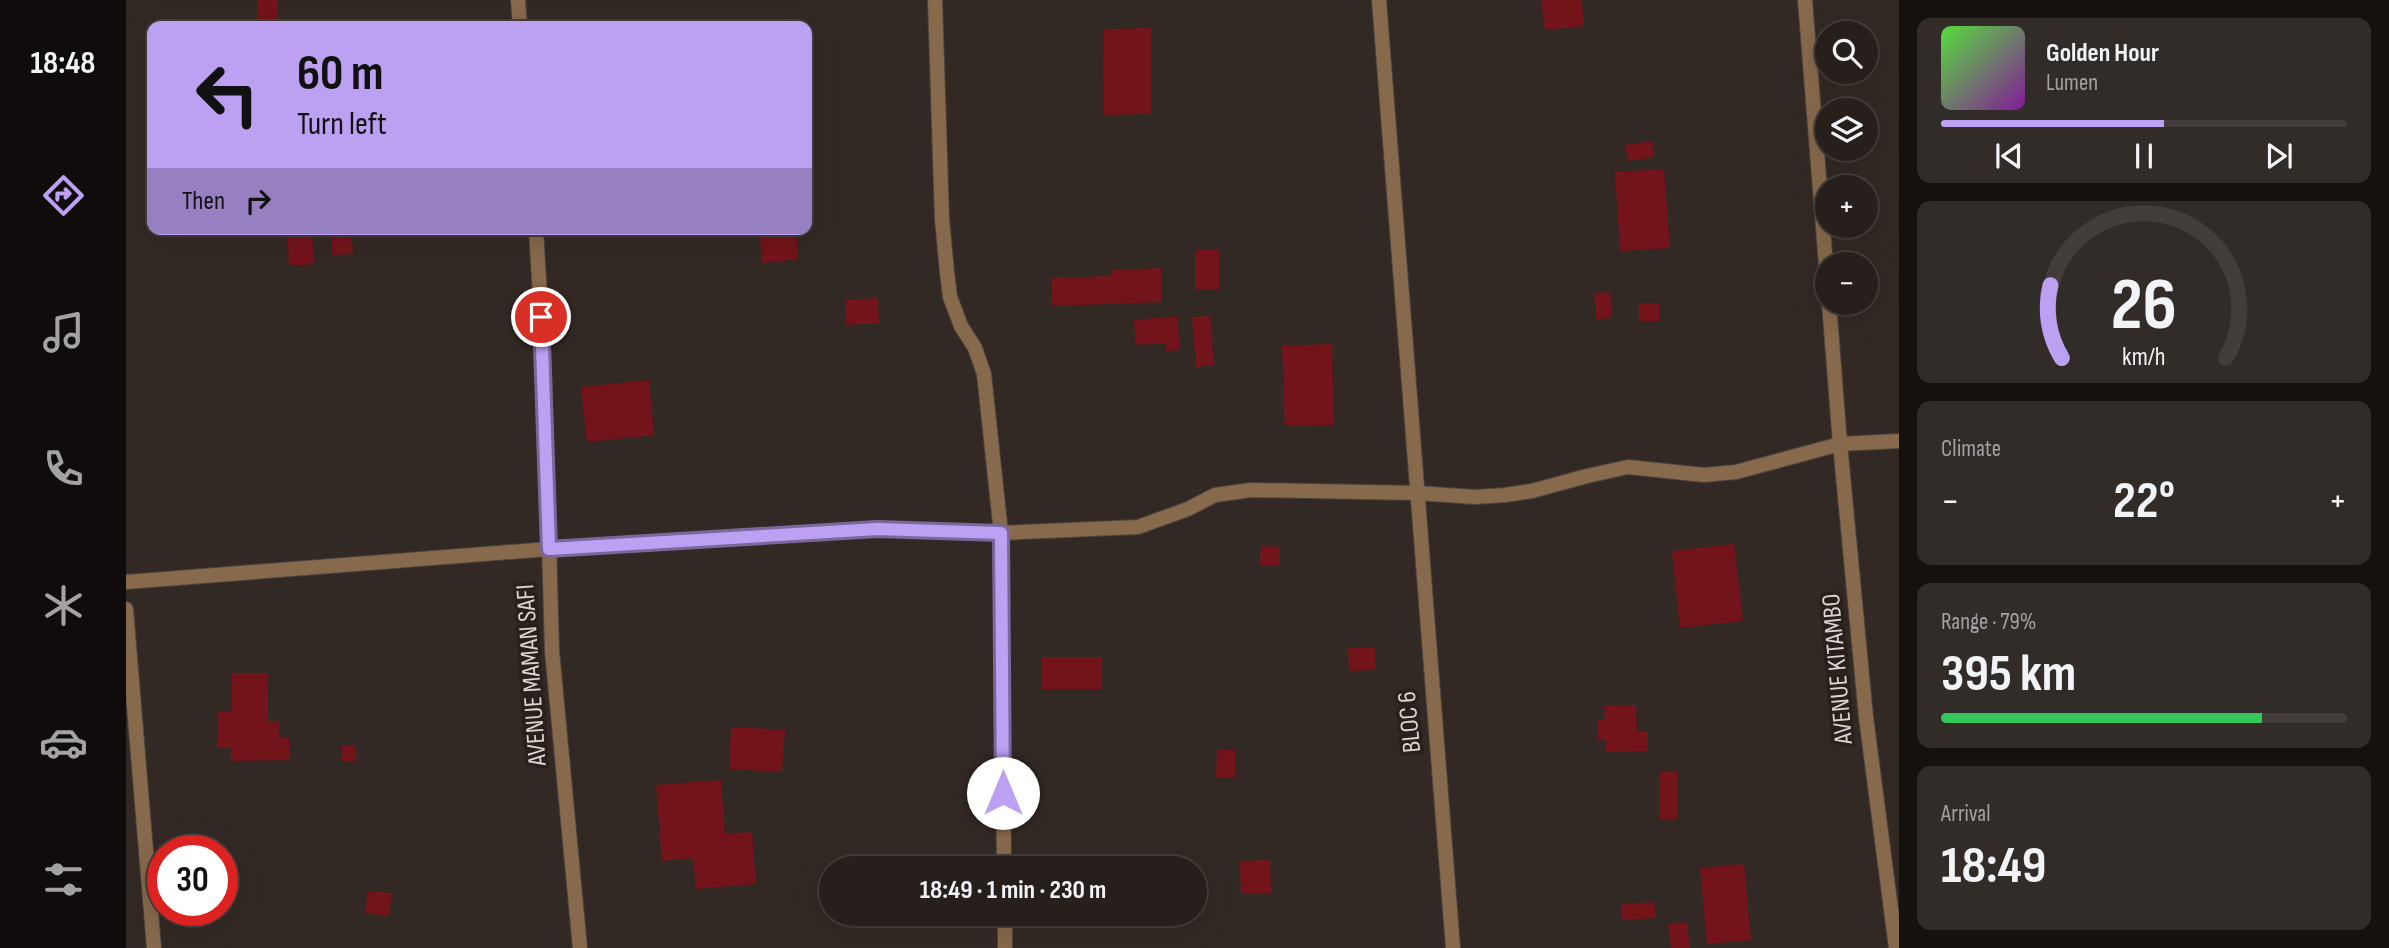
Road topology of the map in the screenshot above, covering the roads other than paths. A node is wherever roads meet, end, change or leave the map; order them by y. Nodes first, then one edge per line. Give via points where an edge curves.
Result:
1 (518, 0) edge
2 (935, 0) edge
3 (1380, 0) edge
4 (1805, 0) edge
5 (520, 21) edge
6 (536, 235) edge
7 (1825, 252) edge
8 (1830, 315) edge
9 (1899, 441) edge
10 (1840, 444) junction
11 (1417, 493) junction
12 (1001, 533) junction
13 (549, 549) junction
14 (126, 582) edge
15 (126, 609) edge
16 (1004, 856) edge
17 (1005, 926) edge
18 (154, 948) edge
19 (580, 948) edge
20 (1005, 948) edge
21 (1453, 948) edge
22 (1896, 948) edge

1 - 5 street
2 - 12 street via 942,219 950,297 984,374
3 - 11 street, BLOC 6
4 - 7 street
6 - 13 street, AVENUE MAMAN SAFI
8 - 10 street, AVENUE KITAMBO
9 - 10 street
10 - 11 street via 1736,472 1704,475 1629,467 1505,495 1475,498
10 - 22 street, AVENUE KITAMBO via 1866,717
11 - 12 street via 1251,490 1214,495 1138,527
11 - 21 street, BLOC 6
12 - 13 street via 877,529
12 - 16 street
13 - 14 street
13 - 19 street, AVENUE MAMAN SAFI via 552,651
15 - 18 street
17 - 20 street

